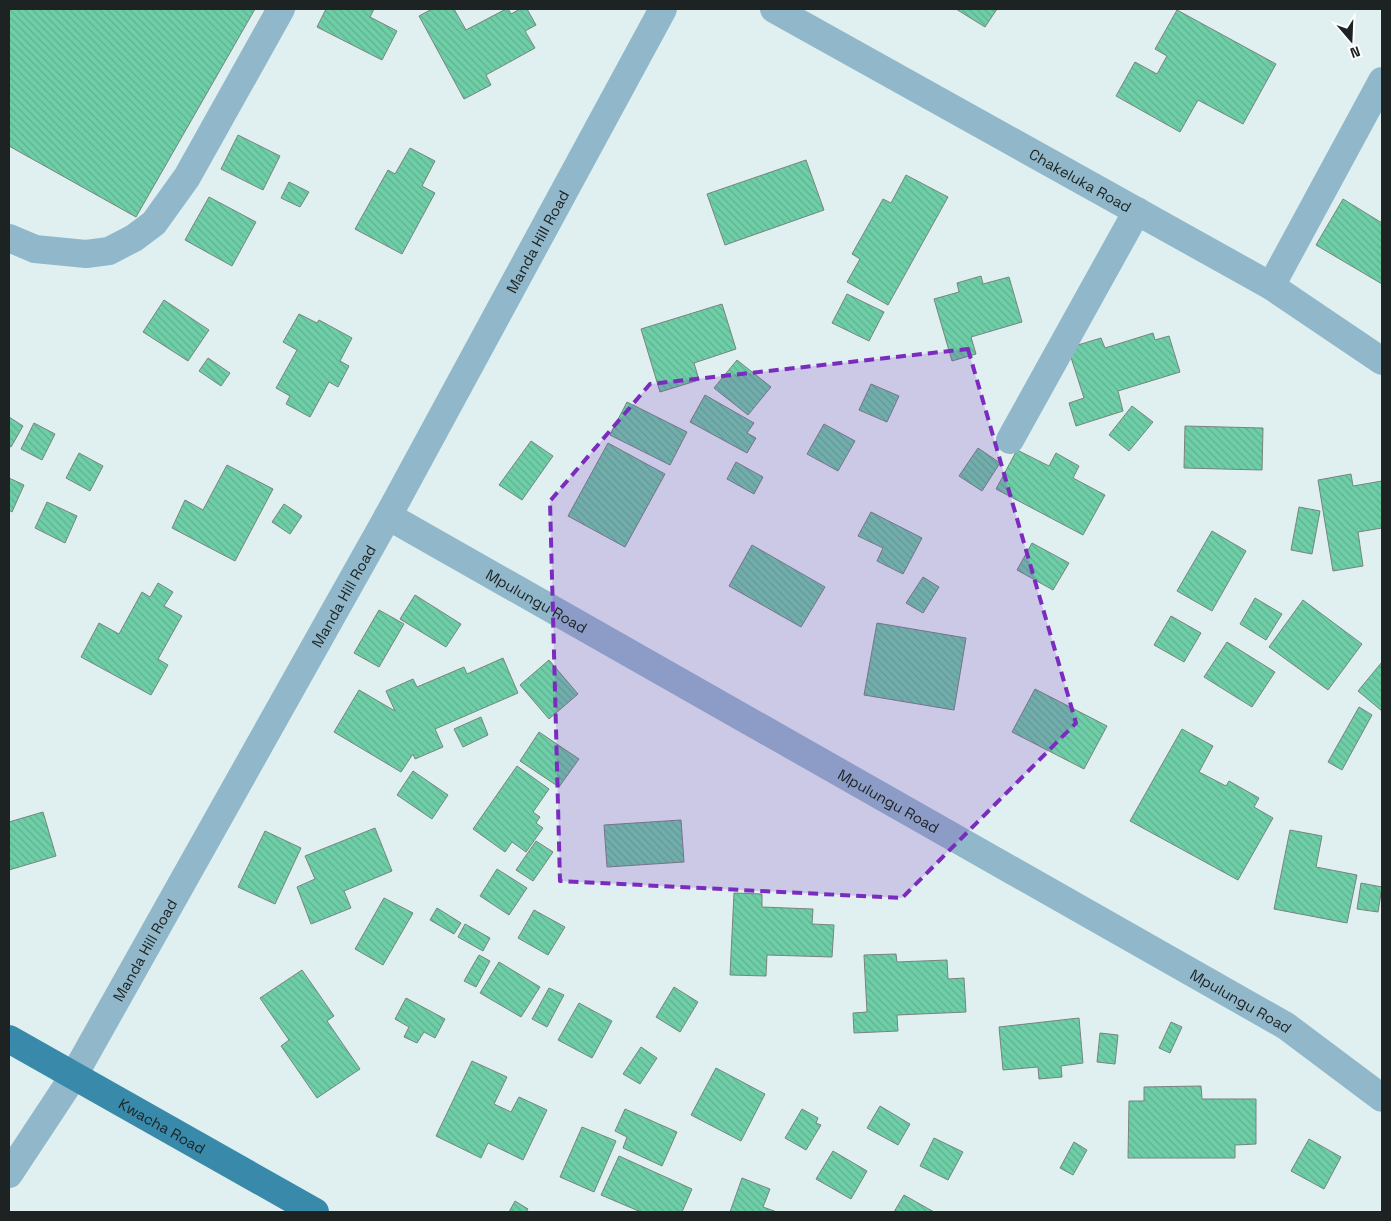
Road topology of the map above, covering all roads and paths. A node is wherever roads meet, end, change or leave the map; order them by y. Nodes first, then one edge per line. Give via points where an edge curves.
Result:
1 (281, 9) edge
2 (663, 9) edge
3 (774, 9) edge
4 (1382, 80) edge
5 (1137, 212) junction
6 (9, 238) edge
7 (1271, 286) junction
8 (1382, 361) edge
9 (1010, 440) dead end
10 (388, 516) junction
11 (9, 1039) edge
12 (73, 1077) junction
13 (1382, 1098) edge
14 (9, 1174) edge
15 (316, 1212) edge

1 - 6 street via 187,177 154,223 134,238 108,250 86,254 35,249
2 - 10 street, Manda Hill Road
3 - 5 street, Chakeluka Road
4 - 7 street
5 - 7 street, Chakeluka Road
5 - 9 street
7 - 8 street, Chakeluka Road
10 - 12 street, Manda Hill Road
10 - 13 street, Mpulungu Road via 1286,1026
11 - 12 main road, Kwacha Road
12 - 14 street, Manda Hill Road
12 - 15 main road, Kwacha Road

